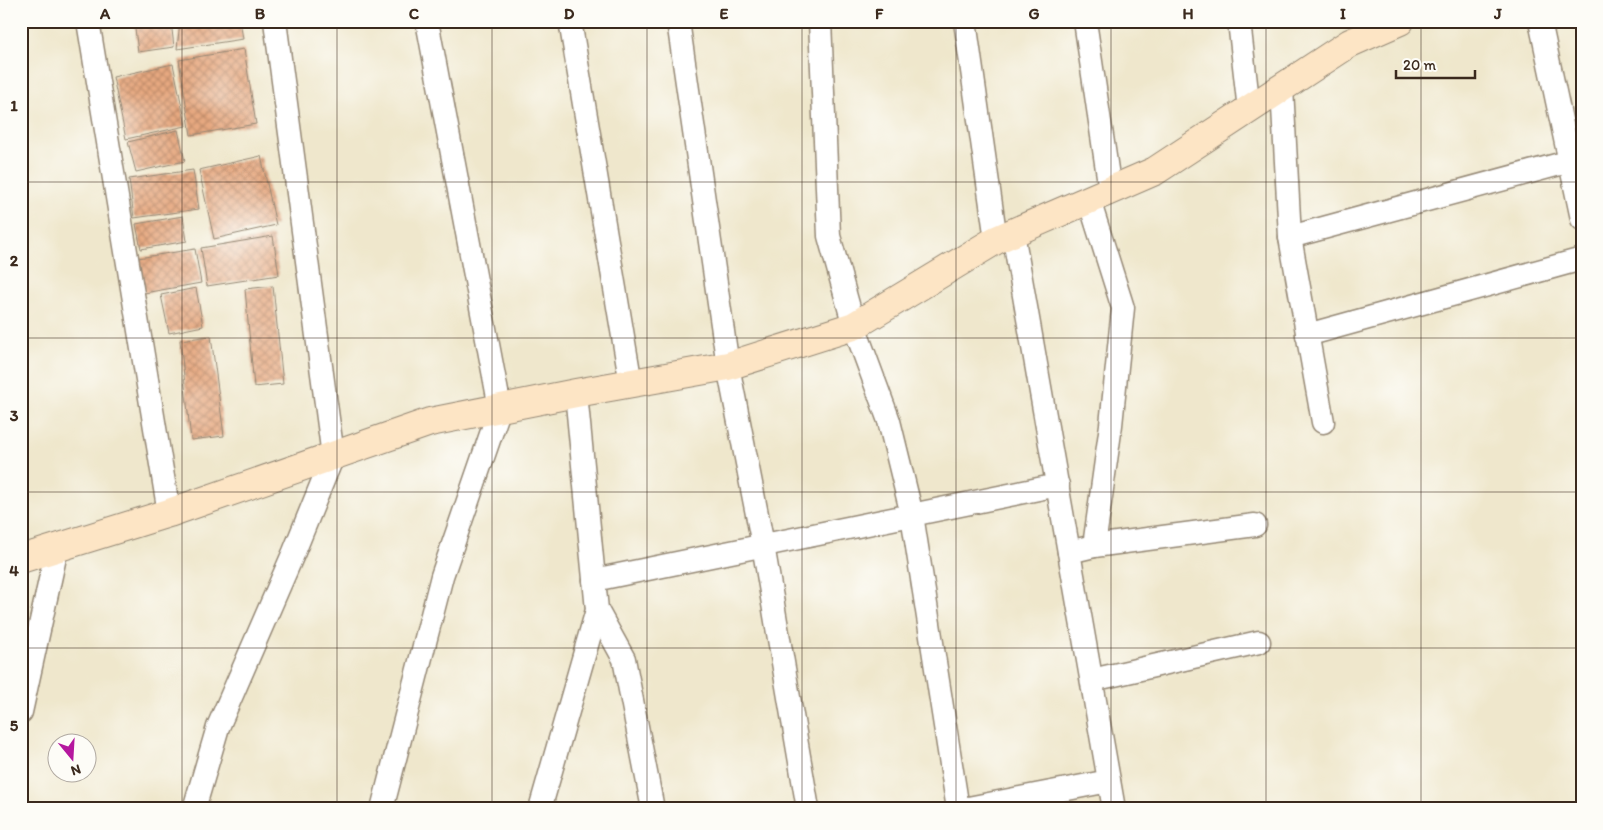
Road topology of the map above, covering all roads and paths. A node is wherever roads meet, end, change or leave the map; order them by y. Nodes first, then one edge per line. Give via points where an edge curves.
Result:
1 (88, 21) edge
2 (275, 21) edge
3 (427, 21) edge
4 (570, 21) edge
5 (678, 21) edge
6 (820, 21) edge
7 (965, 21) edge
8 (1085, 21) edge
9 (1239, 21) edge
10 (1400, 21) edge
11 (1540, 21) edge
12 (1282, 88) junction
13 (1249, 110) junction
14 (1576, 160) edge
15 (1100, 195) junction
16 (1582, 219) edge
17 (1005, 236) junction
18 (1290, 237) junction
19 (1582, 259) edge
20 (854, 326) junction
21 (1307, 335) junction
22 (728, 366) junction
23 (631, 384) junction
24 (576, 393) junction
25 (500, 408) junction
26 (1323, 422) dead end
27 (333, 456) junction
28 (1058, 485) junction
29 (169, 513) junction
30 (912, 515) junction
31 (1255, 525) dead end
32 (763, 545) junction
33 (1094, 546) junction
34 (57, 548) junction
35 (1069, 552) junction
36 (21, 559) edge
37 (594, 580) junction
38 (597, 610) junction
39 (1259, 642) dead end
40 (1092, 680) junction
41 (21, 712) edge
42 (1110, 781) junction
43 (194, 809) edge
44 (382, 809) edge
45 (540, 809) edge
46 (653, 809) edge
47 (808, 809) edge
48 (958, 809) edge
49 (963, 809) edge
50 (1114, 809) edge

1 - 29 street
2 - 27 street
3 - 25 street
4 - 23 street
5 - 22 street
6 - 20 street via 829,236
7 - 17 street
8 - 15 street
9 - 13 street
10 - 12 street via 1350,43
11 - 14 street
12 - 13 street
12 - 18 street
13 - 15 street via 1155,171
14 - 16 street
14 - 18 street
15 - 17 street
15 - 33 street via 1123,308
17 - 20 street
17 - 28 street
18 - 21 street
19 - 21 street
20 - 22 street
20 - 30 street via 889,421
21 - 26 street
22 - 23 street
22 - 32 street
23 - 24 street
24 - 25 street
24 - 37 street
25 - 27 street via 430,422
25 - 44 street via 442,576
27 - 29 street
27 - 43 street via 218,727
28 - 30 street
28 - 35 street
29 - 34 street
30 - 32 street
30 - 48 street
31 - 33 street
32 - 37 street
32 - 47 street
33 - 35 street
34 - 36 street
34 - 41 street
35 - 40 street
37 - 38 street
38 - 45 street
38 - 46 street via 624,659
39 - 40 street
40 - 42 street
42 - 49 street
42 - 50 street

